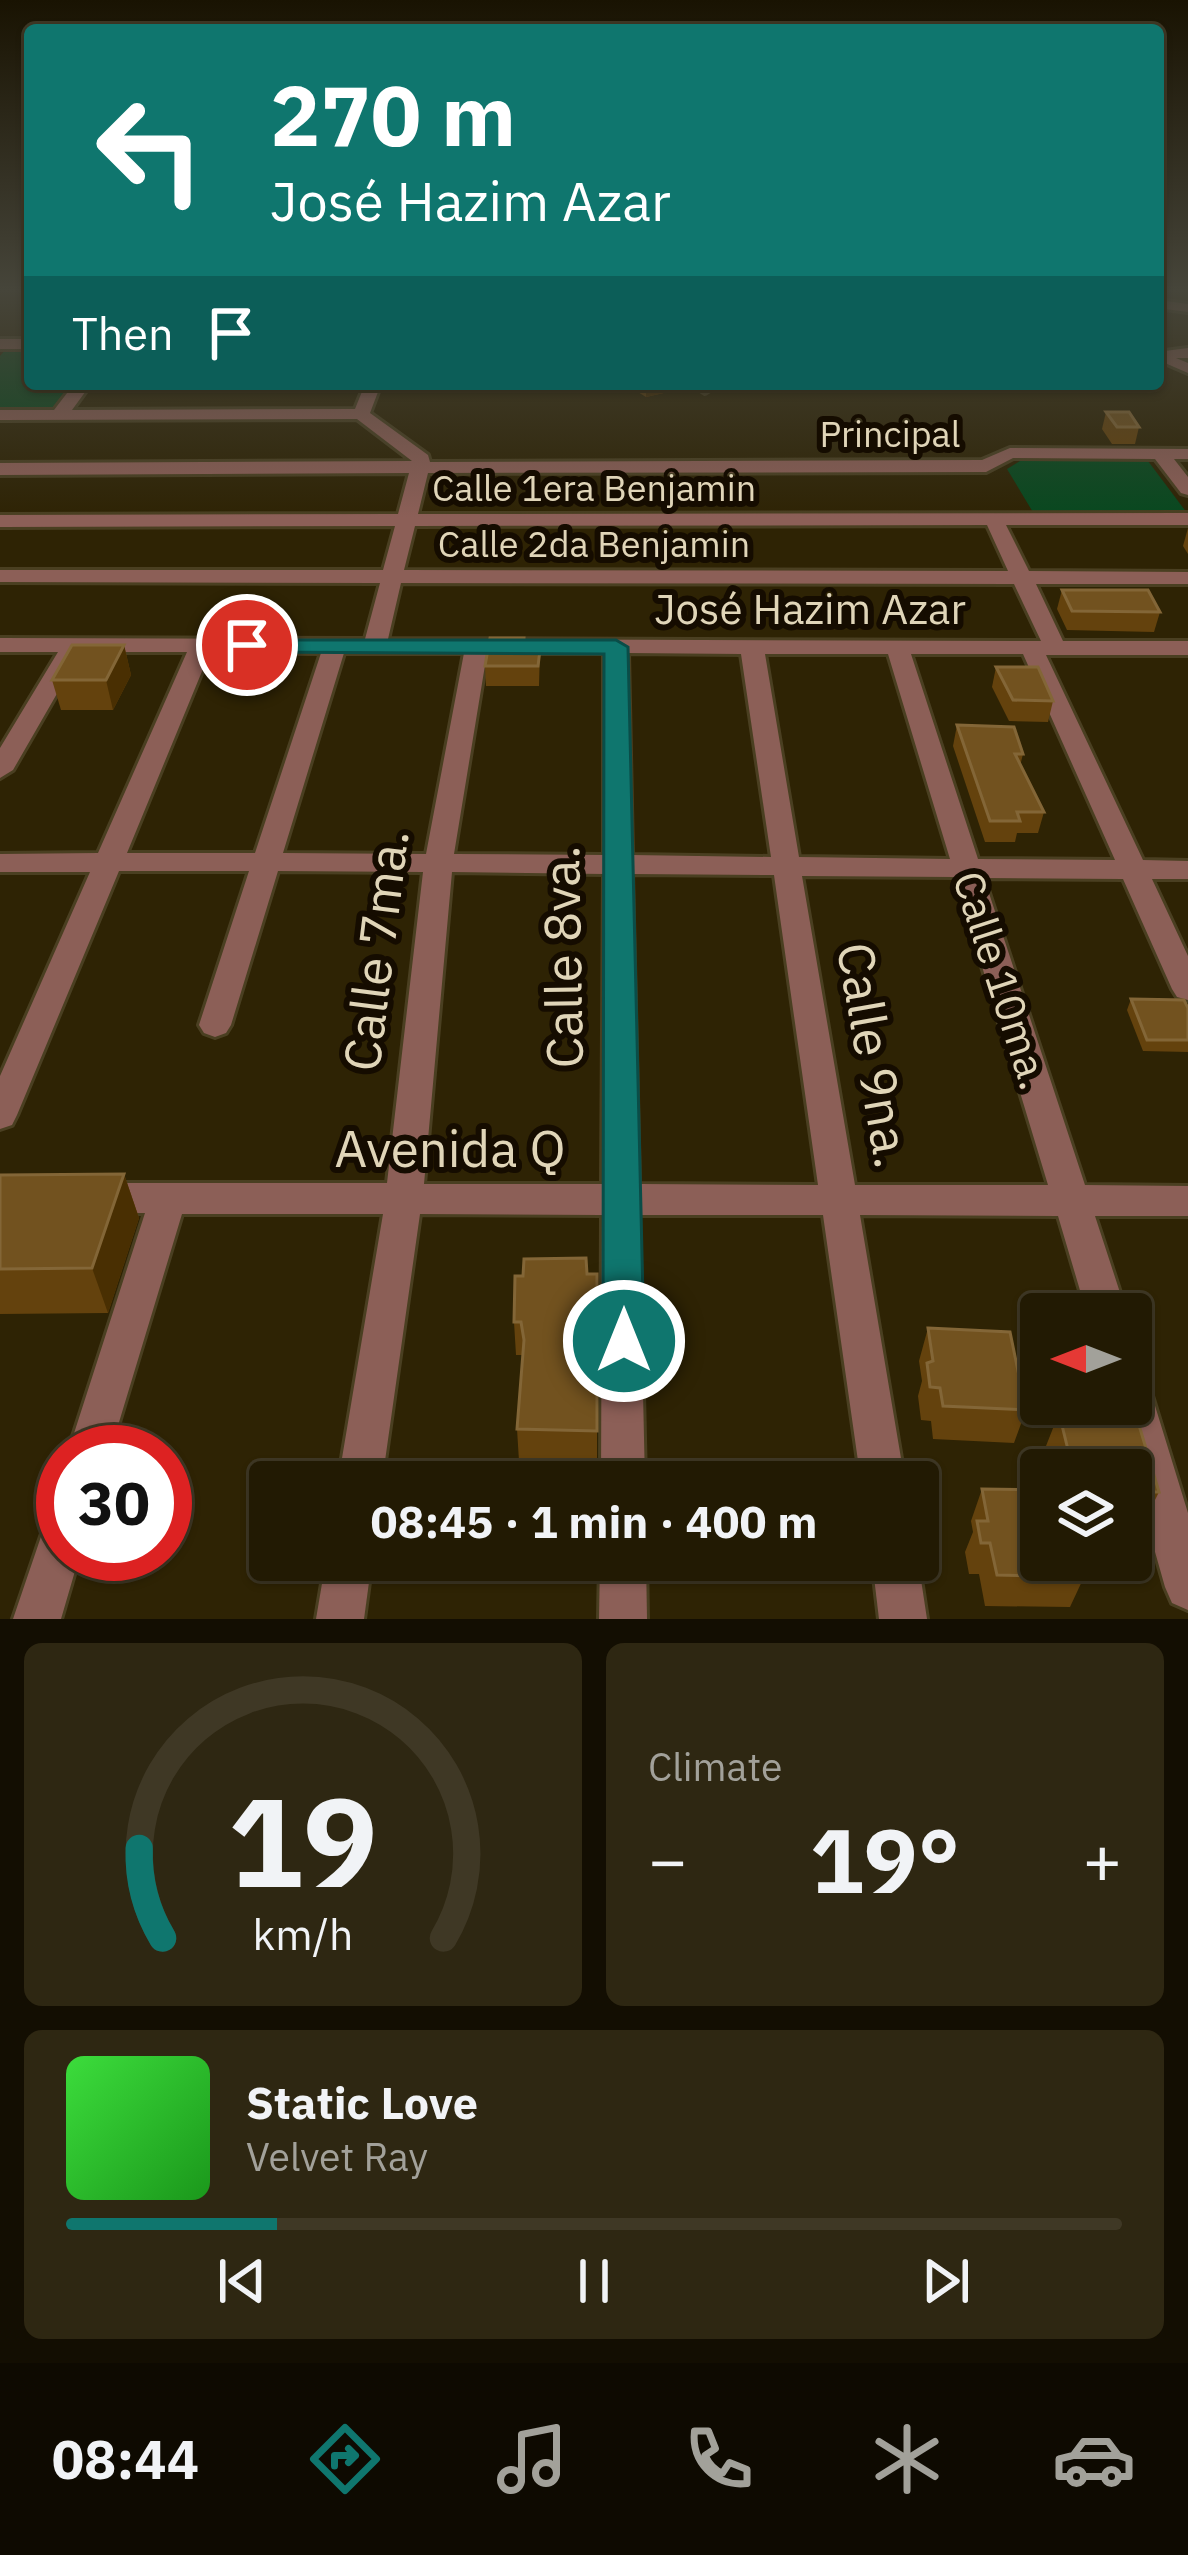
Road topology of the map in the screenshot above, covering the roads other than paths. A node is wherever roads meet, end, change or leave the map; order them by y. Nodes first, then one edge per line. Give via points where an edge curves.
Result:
1 (78, 390) edge
2 (371, 390) edge
3 (361, 414) junction
4 (0, 415) edge
5 (59, 415) junction
6 (1160, 454) junction
7 (1188, 454) edge
8 (0, 459) edge
9 (421, 463) junction
10 (0, 469) edge
11 (1188, 488) edge
12 (1188, 519) edge
13 (406, 520) junction
14 (994, 520) junction
15 (0, 521) edge
16 (0, 576) edge
17 (392, 576) junction
18 (1022, 578) junction
19 (1188, 578) edge
20 (0, 645) edge
21 (202, 645) junction
22 (335, 645) junction
23 (375, 645) junction
24 (73, 646) junction
25 (477, 646) junction
26 (616, 647) junction
27 (752, 647) junction
28 (897, 647) junction
29 (1043, 647) junction
30 (1185, 652) edge
31 (0, 770) edge
32 (439, 860) junction
33 (268, 861) junction
34 (106, 862) junction
35 (0, 863) edge
36 (617, 866) junction
37 (786, 867) junction
38 (965, 868) junction
39 (1132, 869) junction
40 (1188, 870) edge
41 (1188, 989) edge
42 (215, 1024) dead end
43 (0, 1115) edge
44 (72, 1198) edge
45 (168, 1198) junction
46 (404, 1199) junction
47 (624, 1199) junction
48 (842, 1200) junction
49 (1073, 1201) junction
50 (1188, 1201) edge
51 (1101, 1293) edge
52 (97, 1425) edge
53 (1140, 1425) edge
54 (364, 1461) edge
55 (623, 1461) edge
56 (881, 1461) edge
57 (49, 1581) edge
58 (346, 1581) edge
59 (623, 1581) edge
60 (898, 1581) edge
61 (1188, 1587) edge
62 (37, 1619) edge
63 (340, 1619) edge
64 (623, 1619) edge
65 (904, 1619) edge

1 - 5 street
2 - 3 street
3 - 5 street
3 - 9 street
4 - 5 street
6 - 7 street, Principal
6 - 9 street, Principal via 1010,453 986,466
6 - 11 street
8 - 9 street, Principal
9 - 10 street, Principal
9 - 13 street
12 - 14 street, Calle 1era Benjamin
13 - 14 street, Calle 1era Benjamin
13 - 15 street, Calle 1era Benjamin
13 - 17 street
14 - 18 street
16 - 17 street, Calle 2da Benjamin
17 - 18 street, Calle 2da Benjamin
17 - 23 street
18 - 19 street, Calle 2da Benjamin
18 - 29 street
20 - 24 street, José Hazim Azar
21 - 22 street, José Hazim Azar
21 - 24 street, José Hazim Azar
21 - 34 street
22 - 23 street, José Hazim Azar
22 - 33 street
23 - 25 street, José Hazim Azar
24 - 31 street
25 - 26 street, José Hazim Azar
25 - 32 street, Calle 7ma.
26 - 27 street, José Hazim Azar
26 - 36 street, Calle 8va.
27 - 28 street, José Hazim Azar
27 - 37 street, Calle 9na.
28 - 29 street, José Hazim Azar
28 - 38 street, Calle 10ma.
29 - 30 street, José Hazim Azar
29 - 39 street
32 - 33 street
32 - 36 street
32 - 46 street, Calle 7ma.
33 - 34 street
33 - 42 street
34 - 35 street
34 - 43 street
36 - 37 street
36 - 47 street, Calle 8va.
37 - 38 street
37 - 48 street, Calle 9na.
38 - 39 street
38 - 49 street, Calle 10ma.
39 - 40 street
39 - 41 street
44 - 45 street, Avenida Q
45 - 46 street, Avenida Q
45 - 52 street
46 - 47 street, Avenida Q
46 - 54 street, Calle 7ma.
47 - 48 street, Avenida Q
47 - 55 street, Calle 8va.
48 - 49 street, Avenida Q
48 - 56 street, Calle 9na.
49 - 50 street, Avenida Q
49 - 51 street, Calle 10ma.
53 - 61 street
57 - 62 street
58 - 63 street
59 - 64 street
60 - 65 street

